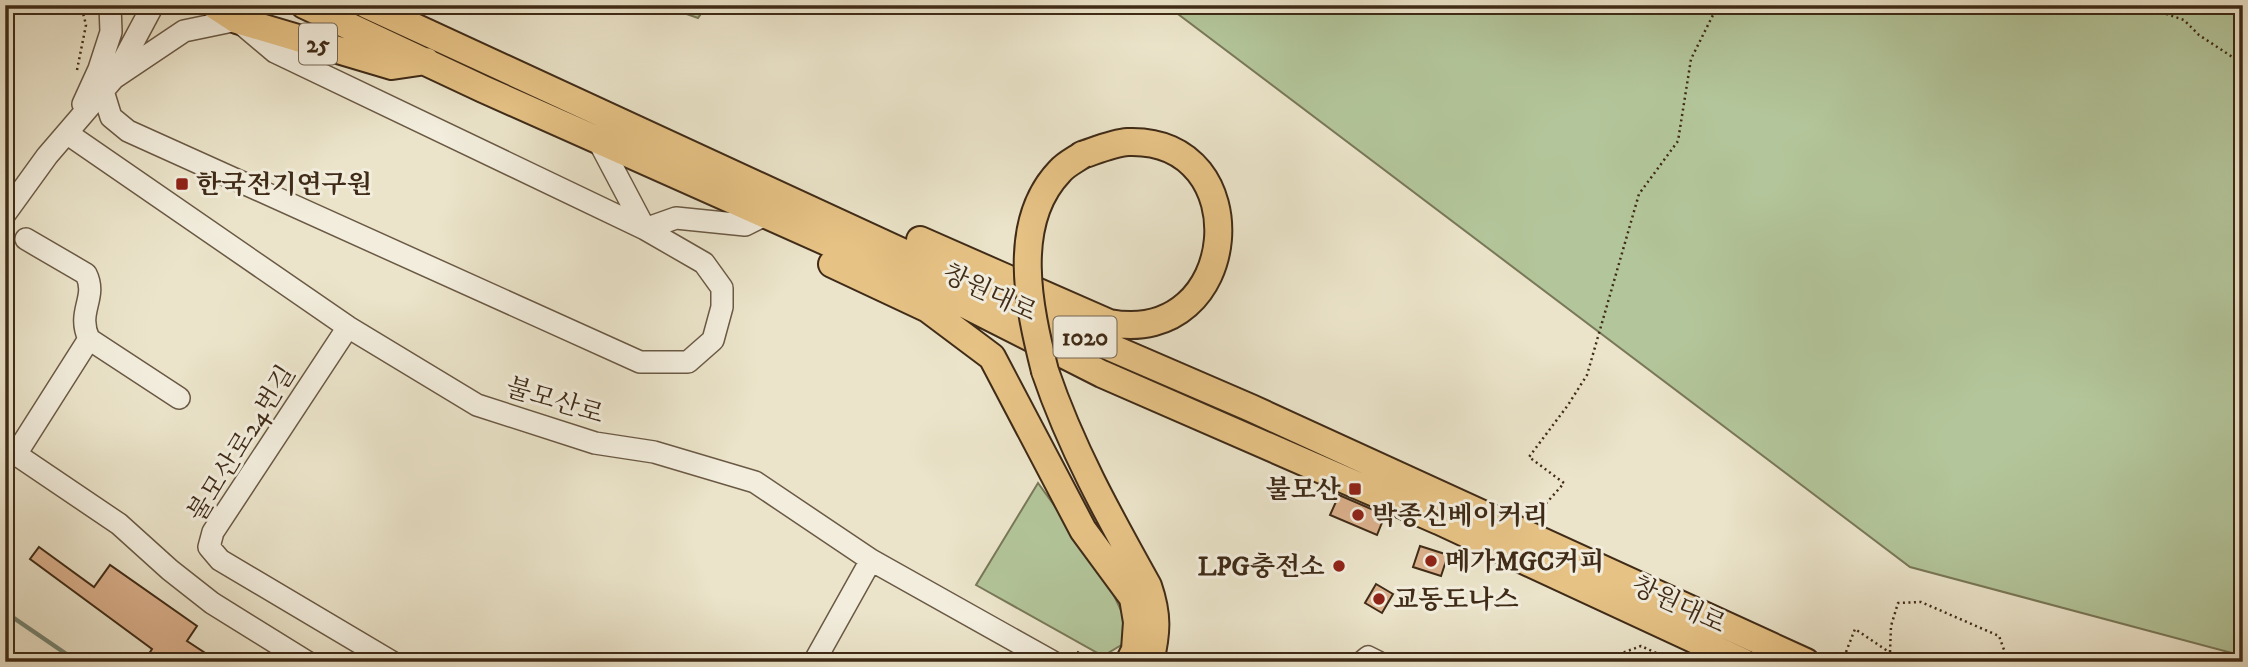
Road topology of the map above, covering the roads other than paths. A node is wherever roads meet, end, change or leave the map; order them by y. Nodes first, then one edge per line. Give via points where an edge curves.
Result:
1 (110, 5) edge
2 (153, 5) edge
3 (214, 5) edge
4 (304, 5) edge
5 (367, 5) edge
6 (237, 20) junction
7 (426, 61) junction
8 (108, 85) junction
9 (68, 134) junction
10 (598, 140) junction
11 (5, 214) edge
12 (823, 216) junction
13 (771, 218) junction
14 (645, 229) junction
15 (26, 239) dead end
16 (348, 327) junction
17 (89, 340) junction
18 (179, 398) dead end
19 (10, 450) edge
20 (871, 560) junction
21 (1121, 661) edge
22 (307, 662) edge
23 (392, 662) edge
24 (814, 662) edge
25 (1053, 662) edge
26 (1150, 662) edge
27 (1362, 662) edge
28 (1378, 662) edge
29 (1743, 662) edge
30 (1806, 662) edge

1 - 9 street via 111,32 99,69
2 - 8 street
3 - 6 main road, 25
4 - 7 main road, 창원대로 / 1020
5 - 12 main road, 창원대로 / 1020
6 - 7 main road, 25 via 392,66
6 - 8 street via 184,31
6 - 14 street via 275,52
7 - 10 main road, 창원대로 / 1020
8 - 9 street
8 - 14 street via 111,117 140,137 640,362 688,362 713,340 722,288 704,263
9 - 11 street
9 - 16 street, 불모산로
10 - 13 main road, 창원대로 / 1020
10 - 14 street
12 - 26 main road, bridge via 860,214 1109,323 1144,326 1164,320 1195,297 1214,263 1220,221 1200,173 1179,154 1156,144 1127,142 1082,155 1062,169 1044,191 1033,217 1028,251 1030,299 1060,417 1155,607 1157,632
12 - 30 main road, 창원대로 / 1020
13 - 14 street via 745,225 676,218
13 - 21 main road via 783,240 928,309 992,357 1083,530 1133,598 1135,650
13 - 29 main road, 창원대로 / 1020
15 - 17 street via 86,274 90,293 83,327
16 - 20 street, 불모산로 via 477,405 595,443 654,453 755,482
16 - 23 street, 불모산로24번길 via 213,532 209,547 220,560
17 - 18 street
17 - 19 street
19 - 22 street via 120,524 212,603
20 - 24 street
20 - 25 street, 불모산로
27 - 28 street via 1368,657

